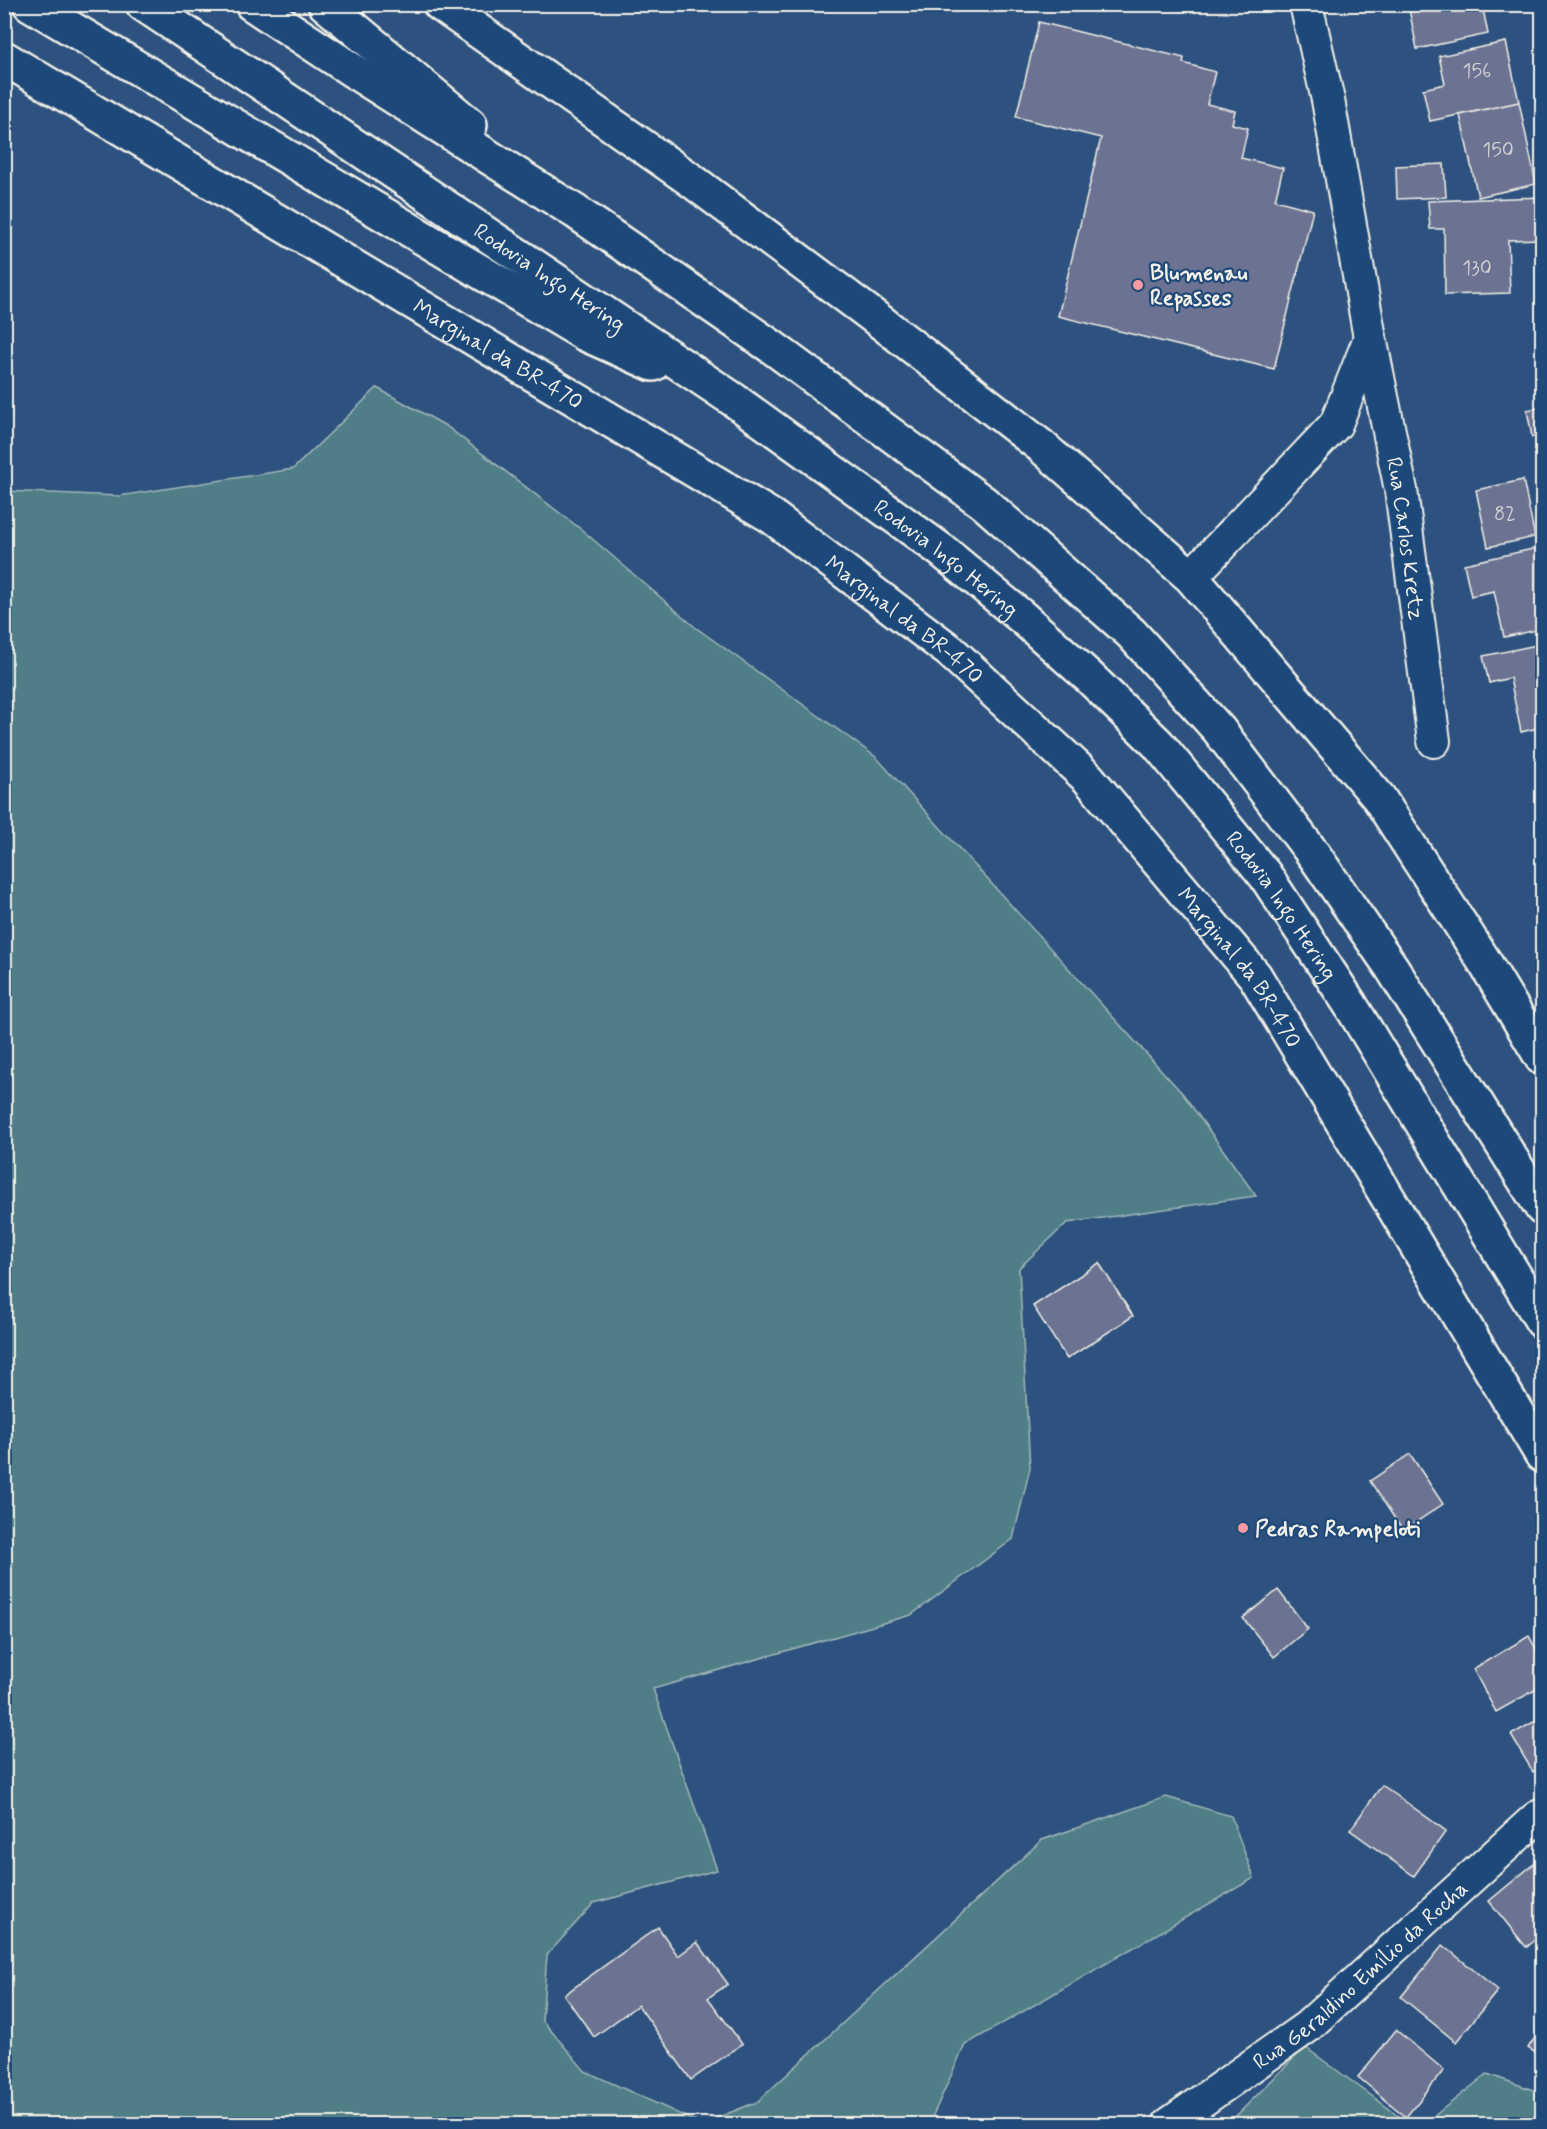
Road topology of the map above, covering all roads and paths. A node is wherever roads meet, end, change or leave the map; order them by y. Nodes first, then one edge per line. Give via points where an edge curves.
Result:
1 (30, 4) edge
2 (143, 4) edge
3 (252, 4) edge
4 (325, 4) edge
5 (440, 4) edge
6 (1306, 4) edge
7 (4, 58) edge
8 (576, 212) junction
9 (1370, 338) junction
10 (734, 400) junction
11 (1191, 577) junction
12 (1434, 741) dead end
13 (1542, 1058) edge
14 (1542, 1208) edge
15 (1542, 1321) edge
16 (1542, 1455) edge
17 (1542, 1814) edge
18 (1170, 2124) edge

1 - 10 main road via 585,334
2 - 10 main road, Rodovia Ingo Hering
3 - 8 main road
4 - 8 main road
5 - 11 main road via 691,180 878,319 1041,446
6 - 9 street, Rua Carlos Kretz via 1328,100
7 - 16 main road, Marginal da BR-470 via 771,516 950,651 1088,778 1255,976
8 - 14 main road via 772,347 984,503 1131,633 1219,730 1314,855 1392,968
9 - 11 street via 1336,424
9 - 12 street, Rua Carlos Kretz via 1401,490
10 - 15 main road, Rodovia Ingo Hering via 941,550 1031,625 1158,744 1271,885 1350,1005
11 - 13 main road via 1379,798
17 - 18 street, Rua Geraldino Emílio da Rocha via 1307,2027

